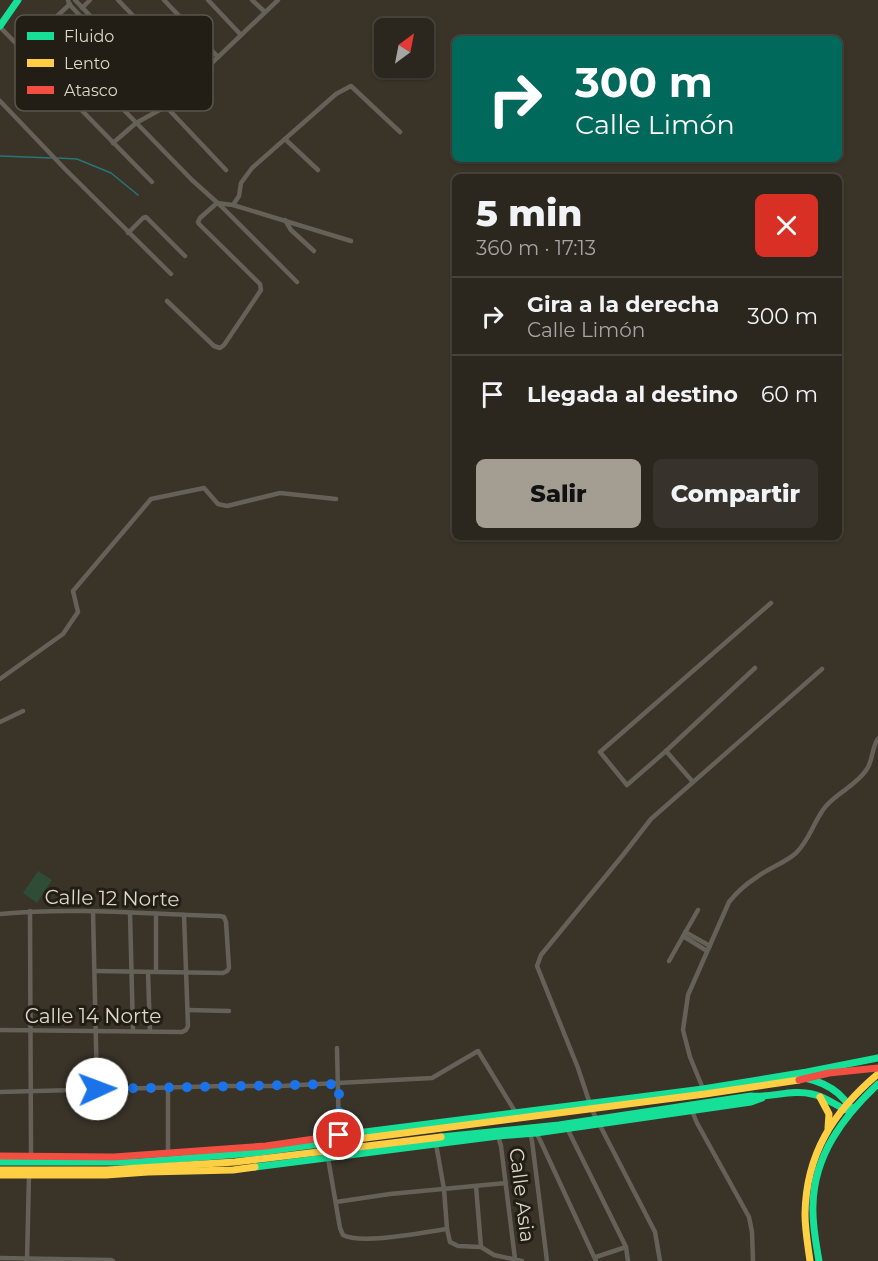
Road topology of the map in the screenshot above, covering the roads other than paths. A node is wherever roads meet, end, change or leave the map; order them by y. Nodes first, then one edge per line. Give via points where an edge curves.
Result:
1 (18, 0) edge
2 (90, 0) edge
3 (118, 0) edge
4 (164, 0) edge
5 (208, 0) edge
6 (252, 0) edge
7 (278, 0) edge
8 (71, 1) edge
9 (82, 8) junction
10 (265, 12) junction
11 (57, 15) edge
12 (83, 15) edge
13 (89, 15) edge
14 (132, 15) edge
15 (178, 15) edge
16 (0, 26) edge
17 (242, 35) junction
18 (15, 42) edge
19 (213, 51) edge
20 (219, 57) junction
21 (213, 63) edge
22 (0, 101) edge
23 (82, 111) edge
24 (124, 111) edge
25 (158, 111) edge
26 (169, 111) edge
27 (136, 123) junction
28 (400, 132) dead end
29 (285, 139) junction
30 (113, 143) junction
31 (226, 170) dead end
32 (318, 170) dead end
33 (153, 182) dead end
34 (217, 203) junction
35 (233, 205) junction
36 (285, 220) junction
37 (128, 232) junction
38 (351, 241) dead end
39 (314, 251) dead end
40 (185, 256) dead end
41 (171, 274) dead end
42 (297, 282) dead end
43 (168, 301) dead end
44 (336, 499) dead end
45 (771, 603) dead end
46 (755, 668) dead end
47 (822, 669) dead end
48 (0, 679) edge
49 (23, 711) dead end
50 (0, 722) edge
51 (878, 739) edge
52 (666, 751) junction
53 (693, 782) junction
54 (698, 910) dead end
55 (30, 911) junction
56 (93, 911) junction
57 (130, 913) junction
58 (0, 914) edge
59 (156, 914) junction
60 (184, 915) junction
61 (684, 934) junction
62 (709, 948) junction
63 (669, 961) dead end
64 (95, 971) junction
65 (132, 972) junction
66 (148, 972) junction
67 (156, 972) junction
68 (186, 972) junction
69 (188, 1010) junction
70 (229, 1011) dead end
71 (0, 1030) edge
72 (31, 1030) junction
73 (96, 1031) junction
74 (133, 1031) junction
75 (150, 1031) junction
76 (337, 1048) dead end
77 (878, 1058) edge
78 (878, 1068) edge
79 (878, 1074) edge
80 (786, 1076) junction
81 (808, 1078) junction
82 (339, 1084) junction
83 (878, 1084) edge
84 (168, 1087) junction
85 (97, 1089) junction
86 (31, 1091) junction
87 (0, 1092) edge
88 (704, 1092) junction
89 (819, 1096) junction
90 (762, 1098) junction
91 (708, 1102) junction
92 (591, 1107) junction
93 (848, 1108) junction
94 (692, 1111) junction
95 (516, 1114) junction
96 (598, 1121) junction
97 (567, 1128) junction
98 (826, 1131) junction
99 (533, 1133) junction
100 (339, 1135) junction
101 (498, 1136) junction
102 (436, 1144) junction
103 (168, 1154) junction
104 (0, 1156) edge
105 (31, 1156) junction
106 (328, 1158) junction
107 (0, 1162) edge
108 (0, 1170) edge
109 (0, 1175) edge
110 (29, 1175) junction
111 (506, 1183) junction
112 (476, 1186) junction
113 (444, 1189) junction
114 (336, 1202) junction
115 (447, 1228) junction
116 (481, 1247) junction
117 (626, 1247) junction
118 (0, 1258) edge
119 (515, 1259) junction
120 (596, 1259) edge
121 (27, 1260) edge
122 (112, 1260) edge
123 (522, 1261) edge
124 (547, 1261) edge
125 (628, 1261) edge
126 (660, 1261) edge
127 (753, 1261) edge
128 (810, 1261) edge
129 (819, 1261) edge

1 - 16 main road
2 - 9 street
3 - 14 street
4 - 15 street
5 - 17 street
6 - 10 street
7 - 10 street
8 - 9 street
8 - 11 street
8 - 12 street
9 - 13 street
10 - 17 street
16 - 18 street
17 - 20 street
19 - 20 street
20 - 21 street
22 - 37 street
23 - 30 street
24 - 27 street
25 - 27 street
26 - 31 street
27 - 30 street
27 - 34 street
28 - 29 street via 351,86 336,94
29 - 32 street
29 - 35 street via 252,168
30 - 33 street
34 - 35 street
34 - 42 street
34 - 43 street via 199,224 260,284 261,290 220,348
35 - 36 street
36 - 38 street
36 - 39 street
37 - 40 street via 146,217
37 - 41 street
44 - 48 street via 280,493 226,506 218,504 204,488 151,499 73,591 78,612 63,634
45 - 52 street via 600,752 627,785
46 - 52 street
47 - 53 street
49 - 50 street
51 - 62 street via 867,769 826,805 798,852 756,877 729,902
52 - 53 street
53 - 92 street via 651,819 541,955 537,966
54 - 61 street
55 - 56 street, Calle 12 Norte
55 - 58 street, Calle 12 Norte
55 - 72 street
56 - 57 street, Calle 12 Norte
56 - 64 street
57 - 59 street, Calle 12 Norte
57 - 65 street
59 - 60 street, Calle 12 Norte
59 - 67 street
60 - 68 street
60 - 68 street, Calle 12 Norte via 224,917 229,968 223,973
61 - 62 street
61 - 63 street
62 - 88 street via 688,995 683,1030
64 - 65 street
64 - 73 street
65 - 66 street
65 - 74 street
66 - 67 street
66 - 75 street
67 - 68 street
68 - 69 street
69 - 70 street
69 - 75 street, Calle 14 Norte via 186,1030
71 - 72 street, Calle 14 Norte
72 - 73 street, Calle 14 Norte
72 - 86 street
73 - 74 street, Calle 14 Norte
73 - 85 street
74 - 75 street, Calle 14 Norte
76 - 82 street
77 - 80 main road
78 - 81 main road
79 - 93 main road
80 - 81 main road
80 - 88 main road
81 - 88 main road
81 - 93 main road via 823,1084
82 - 84 street
82 - 95 street via 432,1078 478,1052
82 - 100 street
83 - 93 main road
84 - 85 street
84 - 103 street
85 - 86 street
86 - 87 street
86 - 105 street
88 - 91 street
88 - 92 main road
89 - 90 main road via 798,1093
89 - 93 main road
89 - 98 main road via 829,1114
90 - 91 main road
90 - 94 main road
91 - 96 main road
92 - 95 main road
92 - 96 street
92 - 107 main road via 230,1155 139,1161
93 - 98 main road
93 - 129 main road via 828,1144 816,1178 813,1203
94 - 96 main road
94 - 127 street via 749,1217
95 - 100 main road
96 - 97 main road
96 - 108 main road via 206,1165
96 - 126 street via 655,1232
97 - 99 main road
97 - 117 street
98 - 128 main road via 814,1156 807,1186 805,1215
99 - 101 main road
99 - 120 street
99 - 124 street
100 - 103 main road
101 - 102 main road
101 - 111 street, Calle Asia
102 - 106 main road
102 - 113 street
103 - 105 main road
104 - 105 main road
106 - 110 main road via 233,1170
106 - 114 street
109 - 110 main road
110 - 121 street
111 - 112 street
111 - 119 street, Calle Asia
112 - 113 street
112 - 116 street
113 - 114 street
113 - 115 street
114 - 115 street via 340,1228 347,1238 370,1239
115 - 116 street via 450,1242
116 - 119 street via 494,1255
117 - 120 street
117 - 125 street
118 - 121 street
119 - 123 street
121 - 122 street

